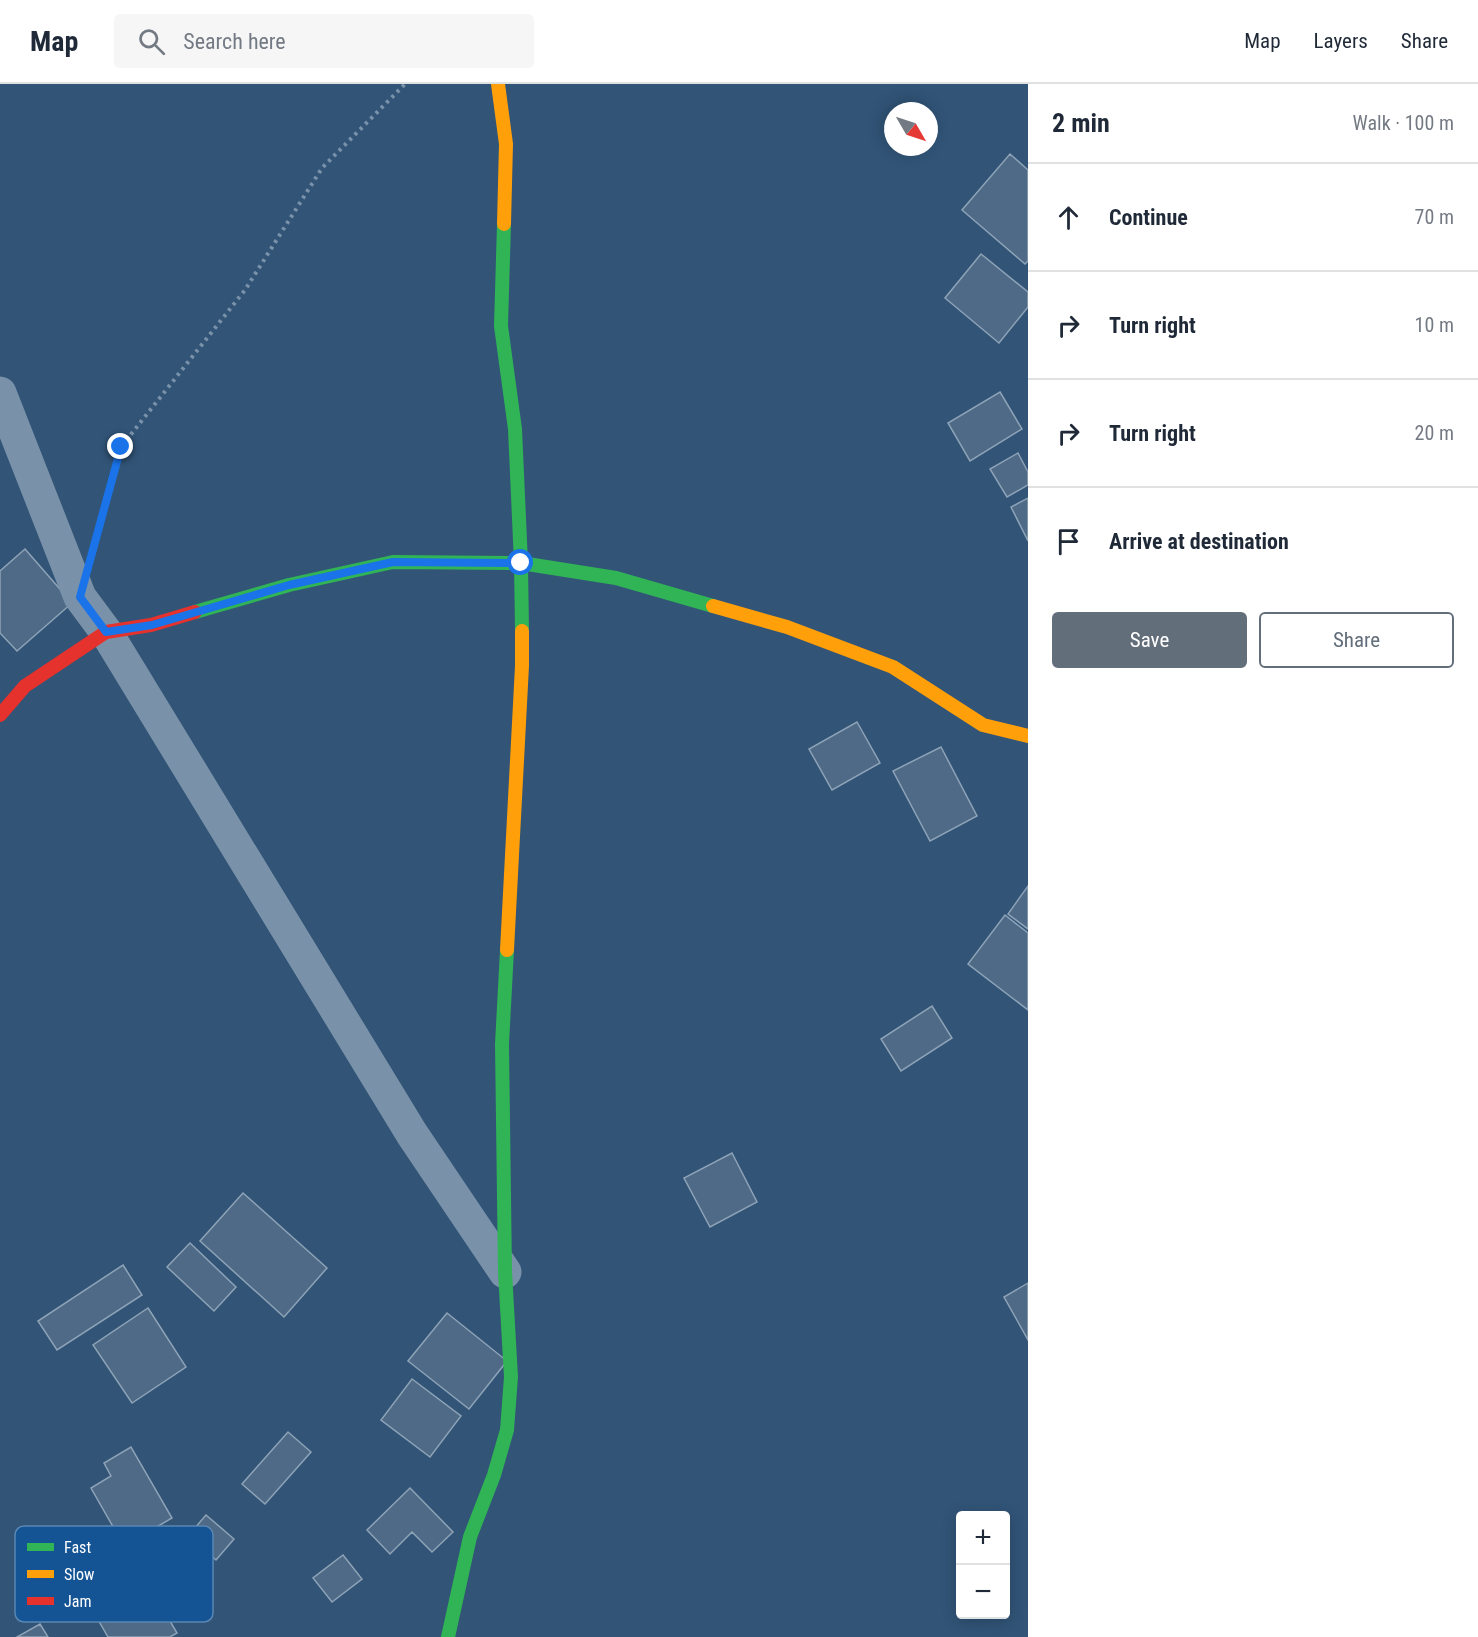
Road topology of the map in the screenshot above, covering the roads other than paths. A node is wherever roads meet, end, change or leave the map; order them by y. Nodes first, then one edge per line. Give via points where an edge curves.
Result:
1 (498, 84) edge
2 (0, 393) edge
3 (521, 563) junction
4 (106, 632) junction
5 (0, 715) edge
6 (1028, 736) edge
7 (505, 1272) junction
8 (448, 1637) edge

1 - 3 street via 506,144 501,326 515,429
2 - 4 street via 80,597
3 - 4 street via 393,562 289,585 152,625
3 - 6 street via 616,578 787,627 893,667 983,725
3 - 7 street via 522,666 502,1044
4 - 5 street via 25,686
4 - 7 street via 412,1134
7 - 8 street via 511,1377 507,1430 471,1537

